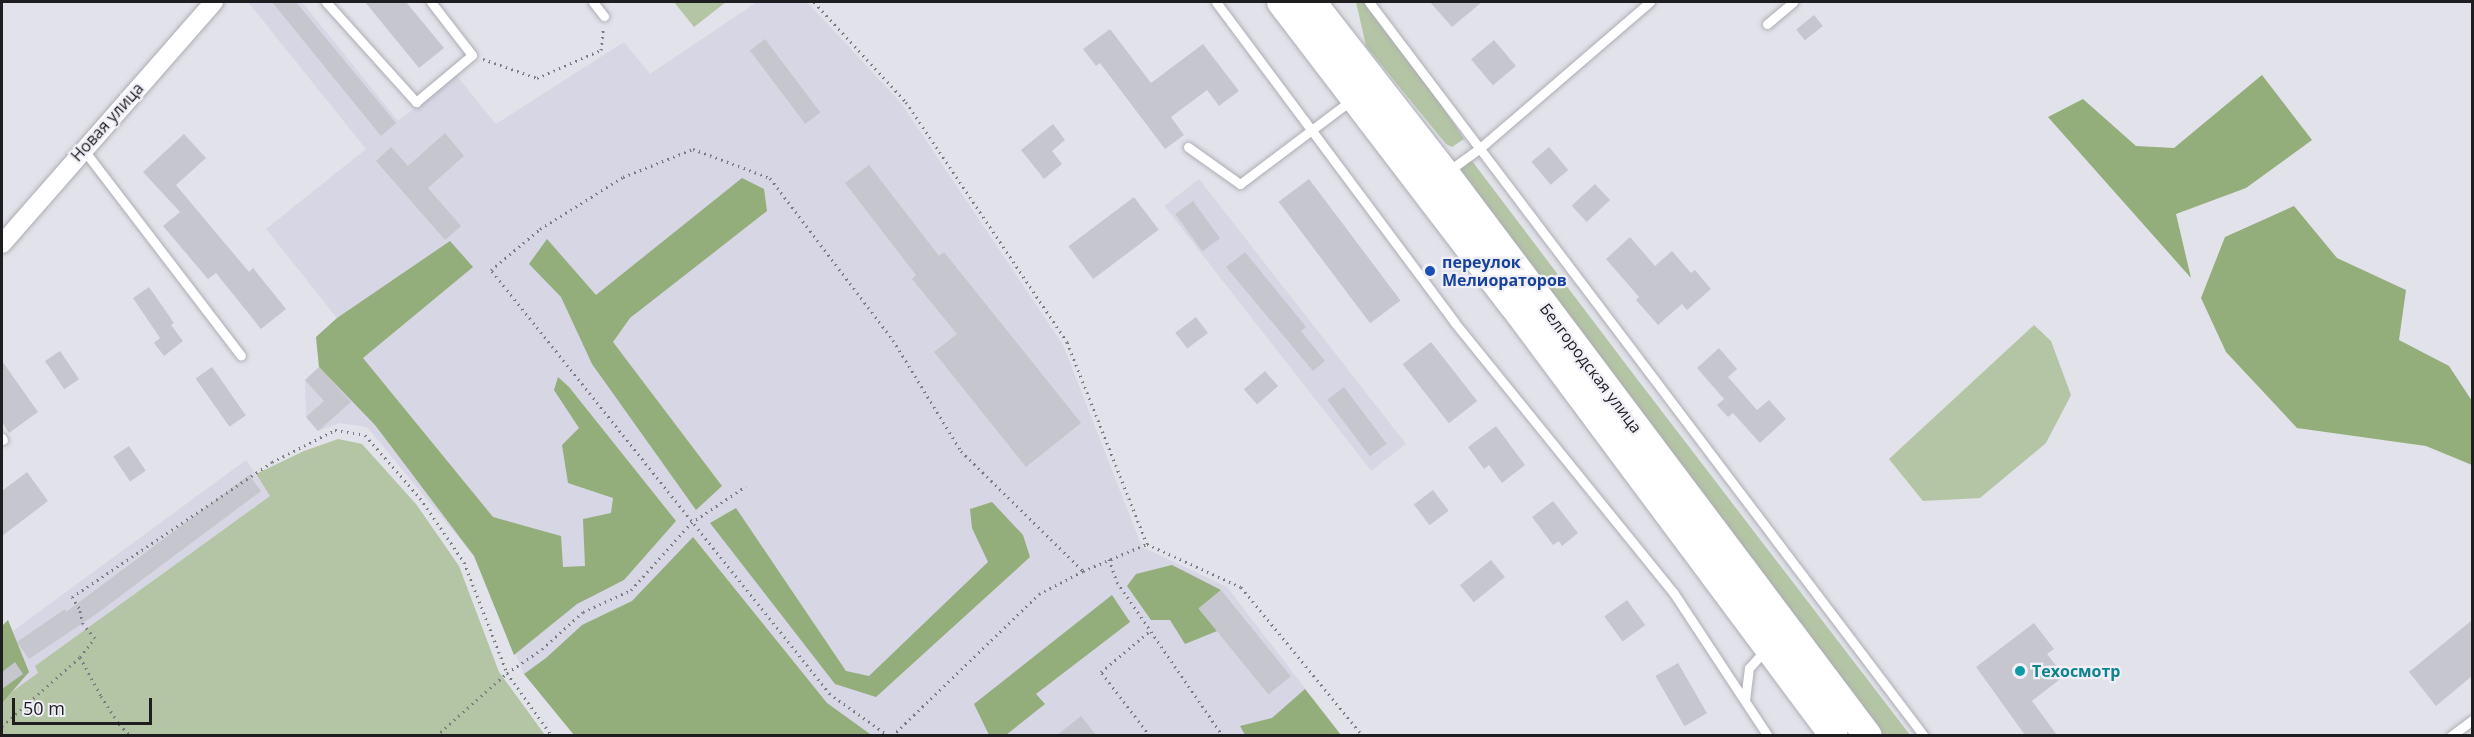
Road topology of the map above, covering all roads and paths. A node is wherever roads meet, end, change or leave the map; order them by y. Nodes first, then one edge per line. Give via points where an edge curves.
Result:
1 (214, 2) edge
2 (326, 2) edge
3 (431, 2) edge
4 (593, 2) edge
5 (814, 2) edge
6 (1216, 2) edge
7 (1281, 2) edge
8 (1312, 2) edge
9 (1369, 2) edge
10 (1650, 2) edge
11 (1793, 2) edge
12 (604, 16) joint
13 (1767, 24) dead end
14 (472, 55) junction
15 (1355, 98) junction
16 (1314, 130) junction
17 (1188, 147) dead end
18 (1480, 148) junction
19 (82, 149) junction
20 (1445, 173) junction
21 (2, 244) edge
22 (241, 356) dead end
23 (746, 486) dead end
24 (691, 523) junction
25 (1147, 544) junction
26 (1109, 559) junction
27 (1083, 571) junction
28 (1151, 630) junction
29 (1768, 647) junction
30 (80, 657) junction
31 (1802, 669) junction
32 (507, 673) junction
33 (1745, 700) junction
34 (2472, 720) edge
35 (2, 726) edge
36 (131, 735) edge
37 (436, 735) edge
38 (552, 735) edge
39 (890, 735) edge
40 (1150, 735) edge
41 (1222, 735) edge
42 (1363, 735) edge
43 (1768, 735) edge
44 (1834, 735) edge
45 (1868, 735) edge
46 (1924, 735) edge
47 (2451, 735) edge

1 - 19 street, Новая улица
2 - 14 lane via 416,102
3 - 14 lane
4 - 12 lane
5 - 25 path via 906,102 1067,342
6 - 16 lane
7 - 15 main road, Белгородская улица
8 - 20 main road, Белгородская улица
9 - 18 lane
10 - 18 lane
11 - 13 lane
12 - 14 path via 601,50 537,78
15 - 16 lane
15 - 29 main road, Белгородская улица
16 - 17 lane via 1240,184
16 - 33 lane via 1455,323 1673,592
18 - 20 lane
18 - 46 lane
19 - 21 street, Новая улица
19 - 22 lane
20 - 31 main road, Белгородская улица
23 - 24 path
24 - 27 path via 491,270 540,229 623,177 693,148 770,178 893,340 961,451
24 - 32 path via 631,590 583,612 542,649
24 - 39 path via 830,694
25 - 26 path
25 - 42 path via 1241,587
26 - 27 path
26 - 28 path via 1117,582
27 - 39 path via 1040,594
28 - 40 path via 1101,672
28 - 41 path
29 - 31 main road, Белгородская улица
29 - 33 lane via 1749,668
30 - 32 path via 95,638 83,624 72,597 272,462 335,430 365,435 420,498 464,562
30 - 35 path
30 - 36 path via 119,724
31 - 44 main road, Белгородская улица
31 - 45 main road, Белгородская улица
32 - 37 path
32 - 38 path
33 - 43 lane
34 - 47 lane

